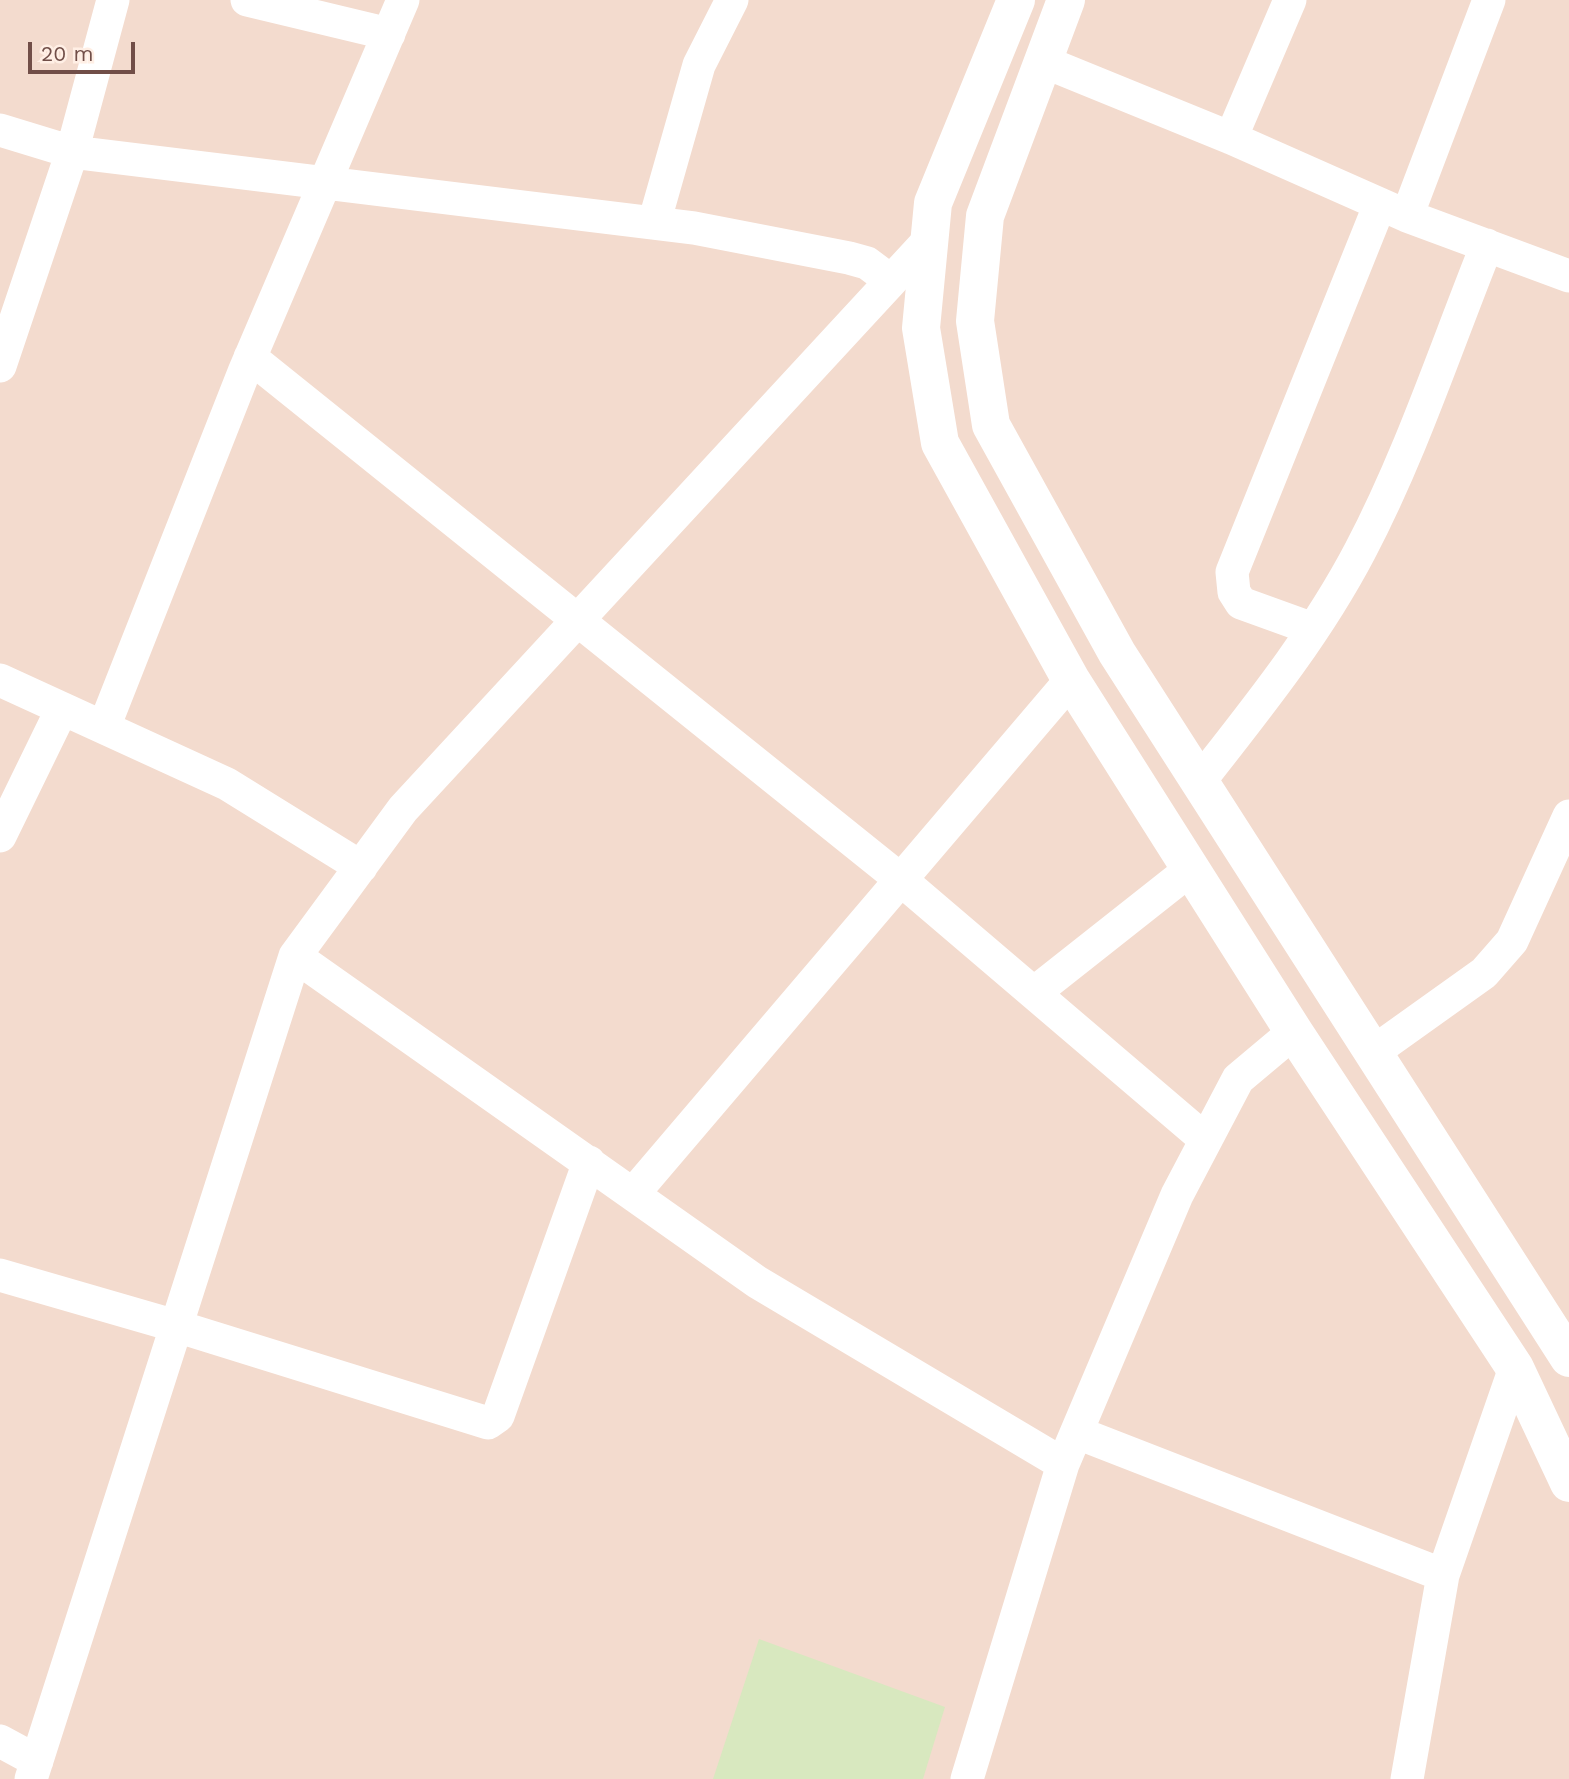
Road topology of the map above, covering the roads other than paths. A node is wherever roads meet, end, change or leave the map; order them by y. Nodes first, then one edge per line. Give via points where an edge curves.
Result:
1 (113, 0) edge
2 (247, 0) edge
3 (403, 0) edge
4 (732, 0) edge
5 (1016, 0) edge
6 (1066, 0) edge
7 (1290, 0) edge
8 (1489, 0) edge
9 (389, 34) junction
10 (1042, 61) junction
11 (0, 130) edge
12 (1231, 138) junction
13 (72, 152) junction
14 (322, 182) junction
15 (1393, 209) junction
16 (654, 223) junction
17 (930, 239) junction
18 (1487, 245) junction
19 (1569, 276) edge
20 (891, 282) junction
21 (250, 357) junction
22 (0, 366) edge
23 (577, 621) junction
24 (1313, 629) junction
25 (0, 680) edge
26 (1071, 680) junction
27 (62, 709) junction
28 (104, 727) junction
29 (1199, 782) junction
30 (1569, 816) edge
31 (0, 835) edge
32 (361, 867) junction
33 (1191, 869) junction
34 (901, 879) junction
35 (295, 956) junction
36 (1034, 993) junction
37 (1294, 1032) junction
38 (1372, 1053) junction
39 (1206, 1140) junction
40 (589, 1162) junction
41 (633, 1194) junction
42 (0, 1275) edge
43 (177, 1326) junction
44 (1569, 1358) edge
45 (1515, 1368) junction
46 (1078, 1433) junction
47 (1063, 1464) junction
48 (1569, 1483) edge
49 (1443, 1576) junction
50 (0, 1741) edge
51 (34, 1770) edge
52 (967, 1779) edge
53 (1407, 1779) edge

1 - 13 street
2 - 9 street
3 - 9 street
4 - 16 street via 699,65
5 - 17 main road via 933,203
6 - 10 main road
7 - 12 street
8 - 15 street
9 - 14 street
10 - 12 street
10 - 29 main road via 985,216 975,321 991,425 1117,653
11 - 13 street
12 - 15 street
13 - 14 street
13 - 22 street
14 - 16 street
14 - 21 street
15 - 18 street
15 - 24 street via 1232,572 1234,592 1241,603
16 - 20 street via 849,258 867,263
17 - 20 street
17 - 26 main road via 921,328 940,443
18 - 19 street
18 - 24 street via 1384,501 1360,552
20 - 23 street
21 - 23 street
21 - 28 street
23 - 32 street via 403,809
23 - 34 street
24 - 29 street via 1292,664
25 - 27 street
26 - 33 main road
26 - 34 street
27 - 28 street
27 - 31 street
28 - 32 street via 228,783
29 - 38 main road
30 - 38 street via 1512,941 1484,973
32 - 35 street
33 - 36 street
33 - 37 main road
34 - 36 street
34 - 41 street
35 - 40 street
35 - 43 street
36 - 39 street
37 - 39 street via 1238,1079
37 - 45 main road
38 - 44 main road
39 - 46 street via 1177,1195
40 - 41 street
40 - 43 street via 498,1416 488,1423
41 - 47 street via 757,1282
42 - 43 street
43 - 51 street
45 - 48 main road
45 - 49 street
46 - 47 street
46 - 49 street
47 - 52 street
49 - 53 street
50 - 51 street

